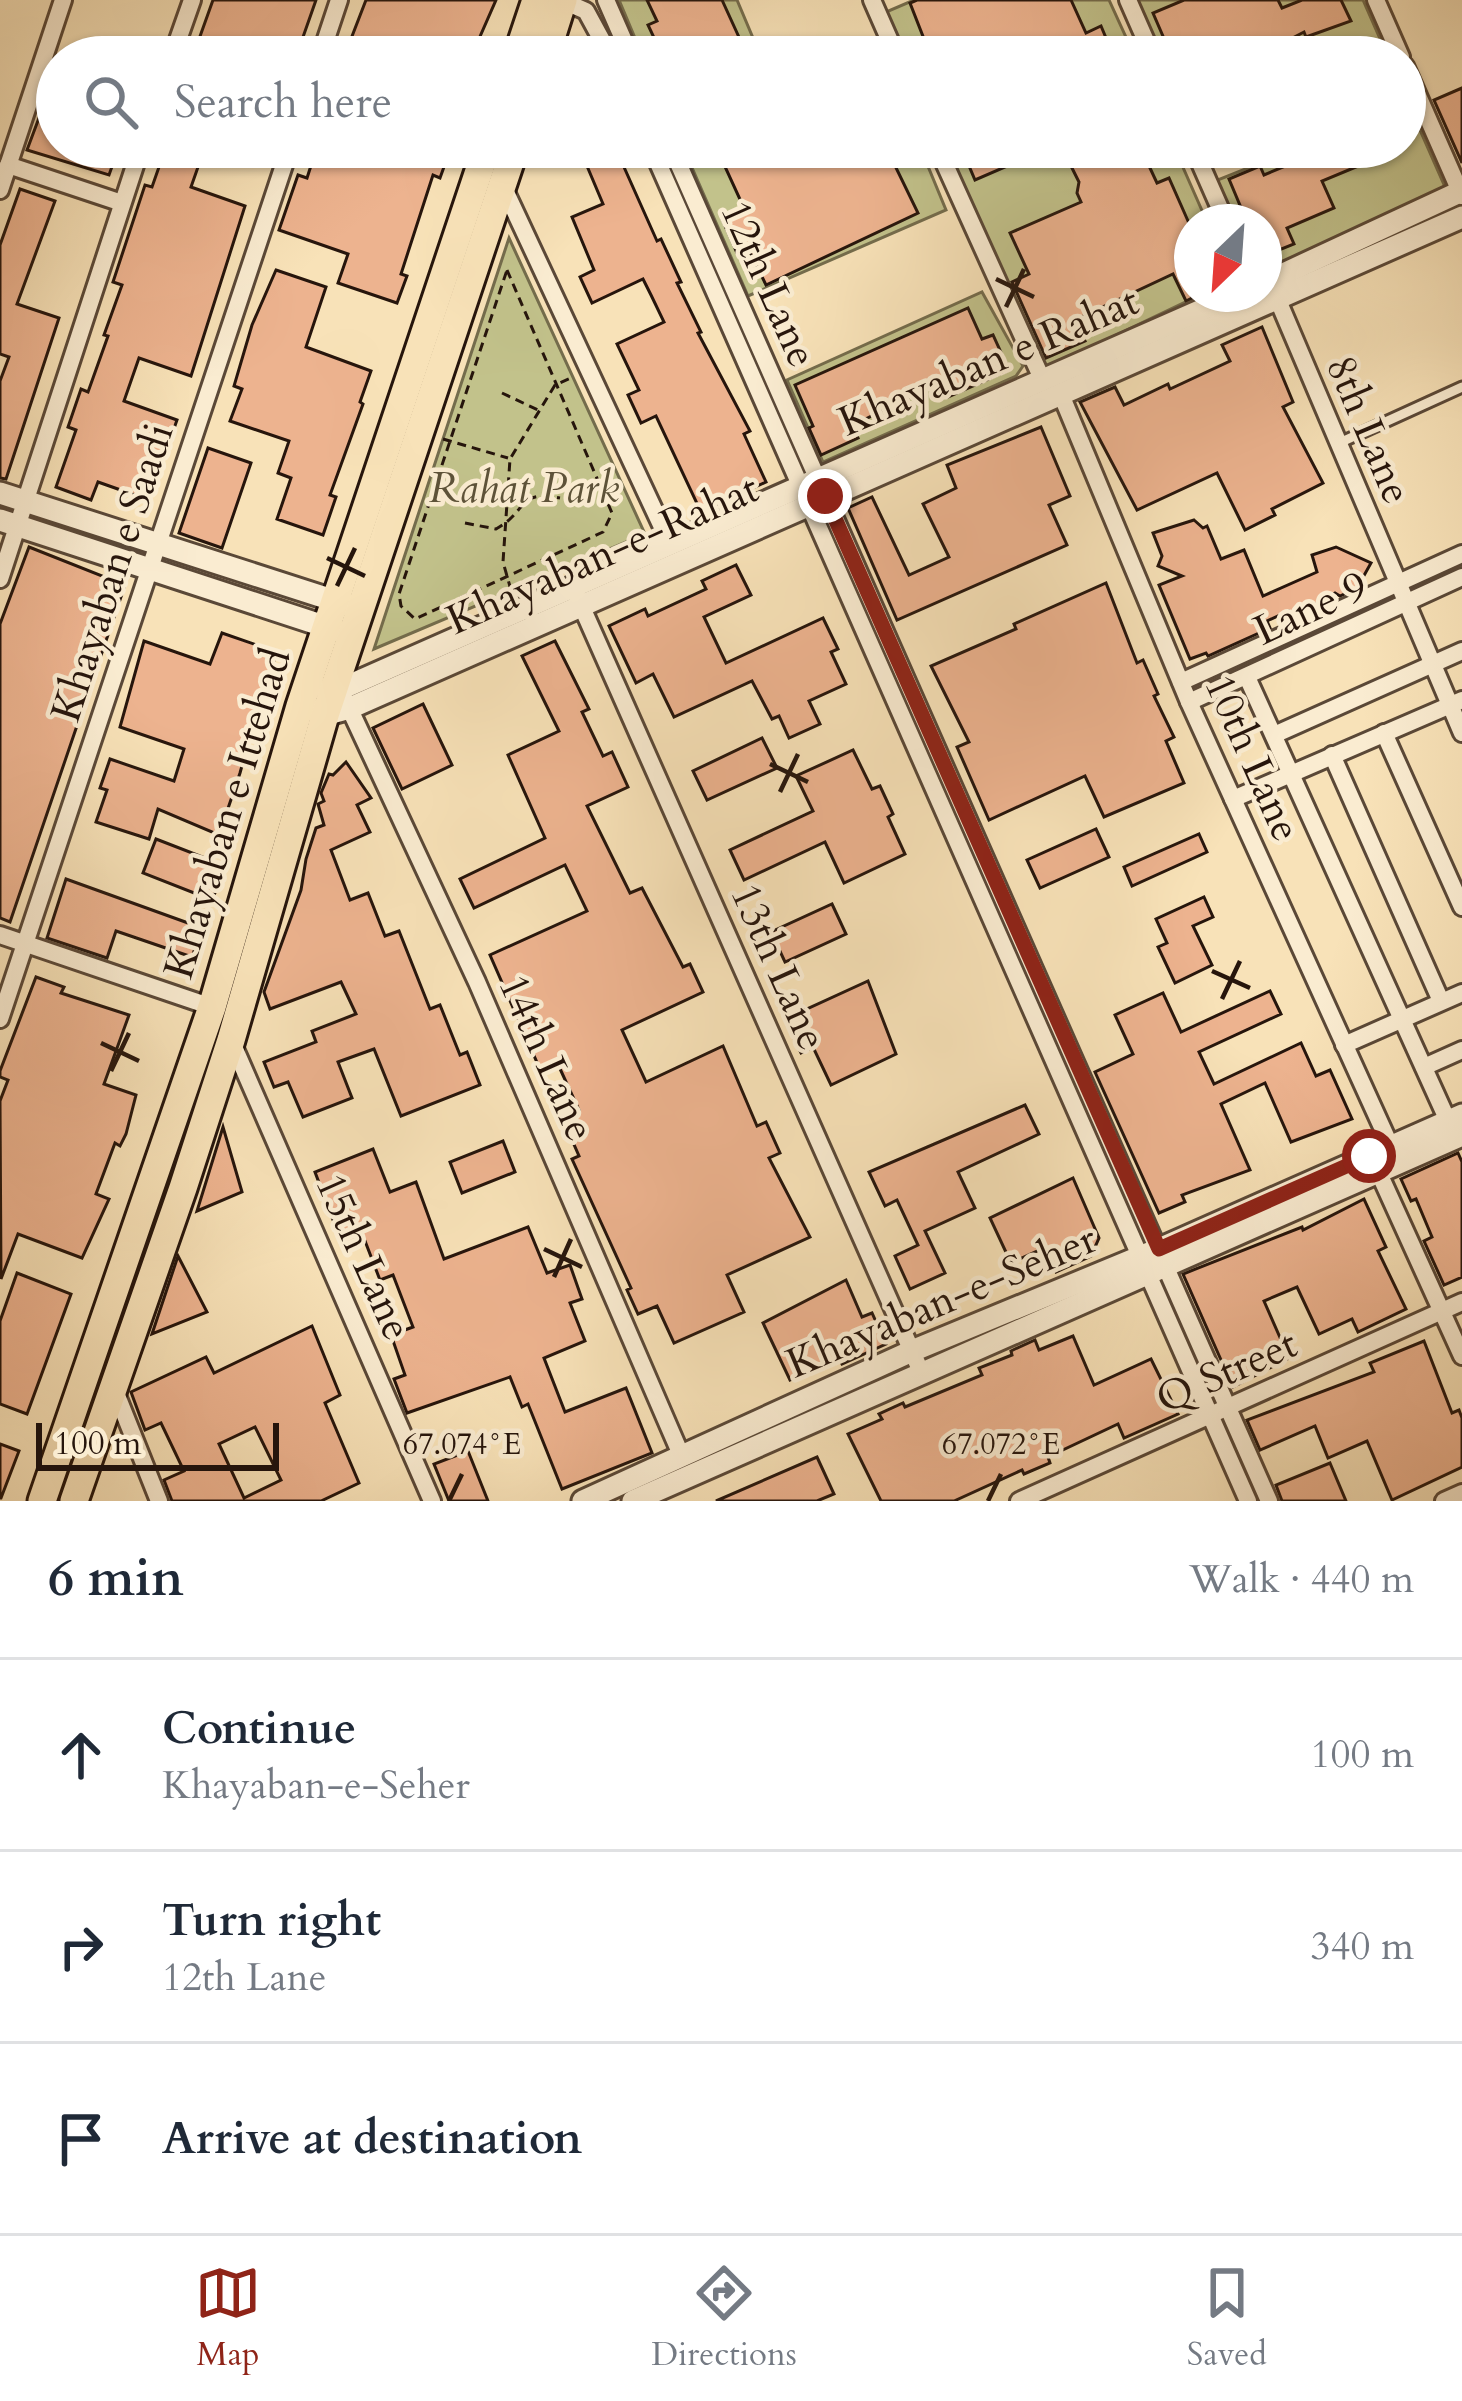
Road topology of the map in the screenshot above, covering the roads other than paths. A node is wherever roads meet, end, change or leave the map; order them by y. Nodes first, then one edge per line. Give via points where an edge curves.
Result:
1 (63, 0) edge
2 (192, 0) edge
3 (339, 0) edge
4 (536, 0) edge
5 (563, 0) edge
6 (606, 0) edge
7 (872, 0) edge
8 (1127, 0) edge
9 (1376, 0) edge
10 (51, 36) edge
11 (179, 36) edge
12 (327, 36) edge
13 (524, 36) edge
14 (551, 36) edge
15 (600, 36) edge
16 (622, 36) edge
17 (888, 36) edge
18 (1143, 36) edge
19 (1392, 36) edge
20 (36, 81) edge
21 (1426, 114) edge
22 (8, 165) junction
23 (134, 168) edge
24 (283, 168) edge
25 (480, 168) edge
26 (508, 168) edge
27 (661, 168) edge
28 (680, 168) edge
29 (947, 168) edge
30 (1202, 168) edge
31 (502, 184) junction
32 (0, 190) edge
33 (1461, 193) edge
34 (122, 203) junction
35 (1218, 204) edge
36 (1462, 218) edge
37 (1282, 284) edge
38 (1282, 286) edge
39 (1202, 312) edge
40 (1220, 312) edge
41 (1277, 312) edge
42 (1052, 386) junction
43 (1462, 387) edge
44 (1337, 444) junction
45 (813, 490) junction
46 (0, 494) edge
47 (26, 502) junction
48 (9, 523) edge
49 (159, 544) junction
50 (670, 544) junction
51 (1462, 554) edge
52 (151, 569) junction
53 (1462, 577) edge
54 (0, 579) edge
55 (1395, 583) junction
56 (577, 596) junction
57 (1404, 603) junction
58 (330, 614) junction
59 (358, 622) junction
60 (1462, 650) edge
61 (1431, 664) junction
62 (1247, 677) junction
63 (1181, 682) junction
64 (326, 699) junction
65 (1189, 703) junction
66 (1455, 703) edge
67 (1384, 733) junction
68 (1462, 733) edge
69 (1274, 735) junction
70 (1332, 755) junction
71 (1292, 772) junction
72 (1233, 799) junction
73 (1462, 907) edge
74 (0, 935) edge
75 (24, 943) junction
76 (1462, 993) edge
77 (1441, 1001) junction
78 (212, 1007) junction
79 (1402, 1018) junction
80 (0, 1019) edge
81 (231, 1040) junction
82 (1344, 1045) junction
83 (1462, 1050) edge
84 (1424, 1067) junction
85 (1457, 1123) edge
86 (1391, 1147) junction
87 (1378, 1171) junction
88 (1154, 1259) junction
89 (1462, 1302) edge
90 (1441, 1311) junction
91 (912, 1351) junction
92 (1462, 1356) edge
93 (922, 1374) junction
94 (114, 1388) junction
95 (1220, 1413) junction
96 (682, 1457) junction
97 (1462, 1493) edge
98 (42, 1501) edge
99 (74, 1501) edge
100 (159, 1501) edge
101 (432, 1501) edge
102 (583, 1501) edge
103 (633, 1501) edge
104 (1019, 1501) edge
105 (1248, 1501) edge
106 (1269, 1501) edge
107 (1444, 1501) edge

1 - 10 street
2 - 11 street
3 - 12 street
4 - 13 main road
5 - 14 main road
5 - 15 street via 586,11
6 - 16 street
7 - 17 street
8 - 18 street
9 - 19 street
20 - 22 street
21 - 33 street
22 - 32 street
22 - 34 street
23 - 34 street
24 - 49 street, Khayaban e Saadi
25 - 58 main road, Khayaban e Ittehad
26 - 31 main road, Khayaban e Ittehad
27 - 45 street, 12th Lane
28 - 45 street, 12th Lane
29 - 42 street, 10th Lane
30 - 35 street
31 - 50 street
31 - 59 main road, Khayaban e Ittehad
33 - 37 street
34 - 47 street
36 - 38 street
39 - 42 street, Khayaban e Rahat
40 - 42 street
41 - 44 street, 8th Lane
42 - 45 street, Khayaban e Rahat
42 - 63 street, 10th Lane
43 - 44 lane
44 - 55 street, 8th Lane
45 - 50 street, Khayaban e Rahat
45 - 56 street, Khayaban-e-Rahat
45 - 88 street, 12th Lane
46 - 47 street
47 - 48 street
47 - 49 street
48 - 52 street
48 - 54 street
49 - 52 street, Khayaban e Saadi
49 - 58 street
50 - 56 street, Khayaban e Rahat
51 - 55 street
52 - 58 street
52 - 75 street, Khayaban e Saadi
53 - 57 street, Lane 9
55 - 57 street, 8th Lane
55 - 63 street
56 - 64 street, Khayaban-e-Rahat
56 - 64 street, Khayaban e Rahat via 517,611
56 - 91 street, 13th Lane
57 - 61 street, 8th Lane
57 - 62 street, Lane 9
58 - 59 street
58 - 64 main road, Khayaban e Ittehad
59 - 64 main road, Khayaban e Ittehad
60 - 61 street
61 - 66 street, 8th Lane
61 - 69 street
62 - 65 street, Lane 9
62 - 69 street
63 - 65 street, 10th Lane
64 - 78 main road, Khayaban e Ittehad
64 - 81 main road, Khayaban e Ittehad
64 - 96 street, 14th Lane via 477,982
65 - 72 street, 10th Lane
66 - 67 street
66 - 68 street, 8th Lane
67 - 70 street
67 - 73 street
69 - 71 street
70 - 71 street
70 - 77 street
71 - 72 street
71 - 79 street
72 - 82 street, 10th Lane
74 - 75 street
75 - 78 street
75 - 80 street, Khayaban e Saadi
76 - 77 street
77 - 79 street
78 - 98 main road, Khayaban e Ittehad
79 - 82 street
79 - 84 street
81 - 94 main road, Khayaban e Ittehad
81 - 101 street, 15th Lane
82 - 86 street, 10th Lane
83 - 84 street
84 - 85 street
85 - 86 street, Khayaban-e-Seher
85 - 87 street, Khayaban-e-Seher
86 - 88 street, Khayaban-e-Seher
87 - 88 street, Khayaban-e-Seher
87 - 90 street
88 - 91 street, Khayaban-e-Seher
88 - 93 street, Khayaban-e-Seher
88 - 95 street, 12th Lane
89 - 90 street, Q Street
90 - 92 street
90 - 95 street, Q Street
91 - 93 street, 13th Lane
91 - 96 street, Khayaban-e-Seher
93 - 103 street, Khayaban-e-Seher
94 - 99 main road, Khayaban e Ittehad
94 - 100 street
95 - 104 street, Q Street
95 - 105 street, 12th Lane
95 - 106 street, 12th Lane
96 - 102 street, Khayaban-e-Seher
97 - 107 street

